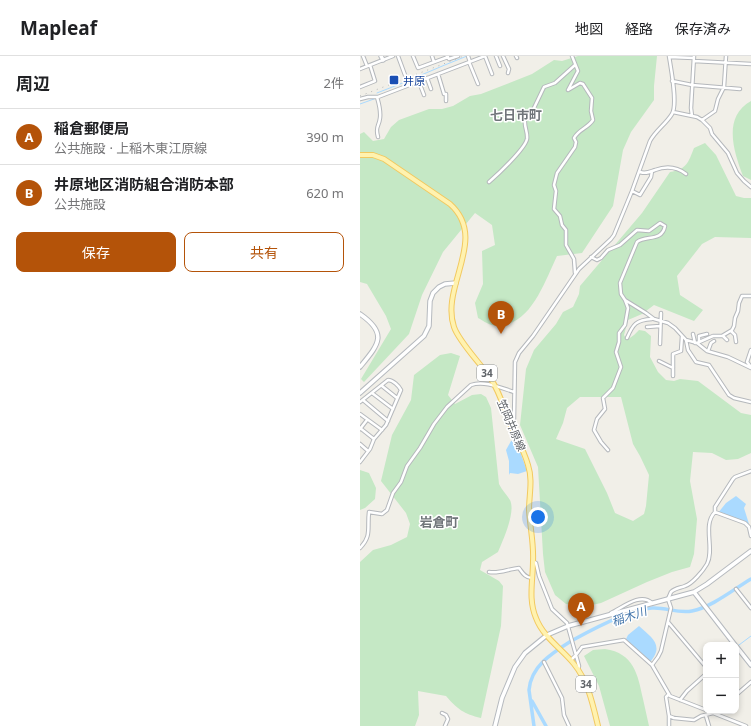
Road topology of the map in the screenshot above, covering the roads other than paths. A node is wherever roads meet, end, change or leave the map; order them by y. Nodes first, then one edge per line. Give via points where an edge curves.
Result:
1 (363, 56) edge
2 (393, 56) edge
3 (398, 56) edge
4 (412, 56) edge
5 (432, 56) edge
6 (458, 56) edge
7 (468, 56) edge
8 (485, 56) edge
9 (496, 56) edge
10 (503, 56) edge
11 (572, 56) edge
12 (726, 56) edge
13 (448, 57) edge
14 (669, 57) edge
15 (383, 58) edge
16 (694, 58) edge
17 (434, 62) junction
18 (470, 62) junction
19 (726, 63) junction
20 (751, 64) edge
21 (575, 65) junction
22 (368, 66) junction
23 (500, 66) dead end
24 (360, 69) edge
25 (508, 73) dead end
26 (438, 74) junction
27 (492, 74) dead end
28 (405, 75) dead end
29 (427, 78) junction
30 (672, 81) junction
31 (419, 82) junction
32 (478, 84) dead end
33 (692, 85) junction
34 (360, 87) edge
35 (724, 87) junction
36 (431, 89) dead end
37 (740, 89) dead end
38 (424, 95) dead end
39 (377, 97) junction
40 (360, 99) edge
41 (446, 101) dead end
42 (673, 112) junction
43 (692, 116) junction
44 (702, 120) junction
45 (378, 137) dead end
46 (360, 155) edge
47 (652, 171) junction
48 (640, 172) junction
49 (686, 174) dead end
50 (489, 182) dead end
51 (751, 187) edge
52 (632, 191) junction
53 (591, 257) junction
54 (575, 274) junction
55 (456, 283) junction
56 (751, 296) edge
57 (625, 300) junction
58 (661, 313) dead end
59 (360, 314) edge
60 (652, 318) junction
61 (661, 321) junction
62 (660, 326) junction
63 (647, 327) dead end
64 (731, 331) junction
65 (693, 334) dead end
66 (707, 334) dead end
67 (682, 336) junction
68 (723, 336) junction
69 (627, 338) dead end
70 (686, 340) junction
71 (727, 340) dead end
72 (714, 341) dead end
73 (697, 342) junction
74 (736, 342) dead end
75 (660, 344) dead end
76 (751, 350) edge
77 (708, 351) junction
78 (659, 360) dead end
79 (360, 367) edge
80 (673, 368) junction
81 (751, 368) edge
82 (673, 376) dead end
83 (382, 386) junction
84 (495, 387) junction
85 (514, 392) junction
86 (360, 393) edge
87 (372, 393) junction
88 (397, 398) junction
89 (361, 401) edge
90 (751, 402) edge
91 (392, 409) junction
92 (360, 414) edge
93 (367, 420) junction
94 (388, 421) junction
95 (510, 422) junction
96 (360, 429) edge
97 (382, 430) junction
98 (374, 439) junction
99 (360, 444) edge
100 (608, 450) dead end
101 (368, 451) junction
102 (360, 462) edge
103 (751, 471) edge
104 (715, 512) junction
105 (751, 536) edge
106 (360, 548) edge
107 (751, 551) edge
108 (533, 561) junction
109 (489, 572) dead end
110 (532, 578) junction
111 (736, 589) dead end
112 (694, 592) junction
113 (668, 599) junction
114 (652, 603) junction
115 (751, 608) edge
116 (608, 615) junction
117 (668, 621) junction
118 (568, 626) junction
119 (547, 635) junction
120 (732, 642) edge
121 (739, 651) edge
122 (576, 655) junction
123 (571, 660) junction
124 (544, 662) dead end
125 (703, 663) edge
126 (652, 665) junction
127 (751, 665) edge
128 (578, 669) junction
129 (703, 677) edge
130 (751, 682) edge
131 (739, 692) edge
132 (669, 694) junction
133 (680, 700) junction
134 (703, 709) edge
135 (442, 713) dead end
136 (710, 714) edge
137 (719, 714) edge
138 (669, 716) junction
139 (706, 716) junction
140 (445, 726) edge
141 (495, 726) edge
142 (569, 726) edge
143 (598, 726) edge
144 (670, 726) edge
145 (709, 726) edge
146 (746, 726) edge

1 - 22 street
2 - 15 street
3 - 28 street
4 - 17 street via 418,68
5 - 17 street
6 - 13 street via 449,59
7 - 18 street
8 - 18 street
8 - 27 street
9 - 23 street
10 - 25 street via 509,69
11 - 21 street
12 - 19 street
13 - 17 street
14 - 16 street
14 - 30 street
15 - 22 street
16 - 19 street
16 - 33 street
18 - 26 street
18 - 32 street
19 - 20 street
19 - 35 street
21 - 50 street via 555,83 543,89 525,120 526,142
21 - 54 street via 578,72 568,90 580,83 583,84 592,98 591,111 594,120 575,136 575,147 557,173 554,209 566,230 566,245 574,259
22 - 24 street
22 - 34 street via 375,81
26 - 29 street
26 - 41 street
29 - 31 street
29 - 36 street
30 - 33 street
30 - 42 street
31 - 38 street
31 - 39 street
33 - 35 street
33 - 43 street
35 - 37 street
35 - 44 street via 715,111
39 - 40 street
39 - 45 street via 380,111 380,121 376,127
42 - 43 street
42 - 48 street via 654,134
43 - 44 street
44 - 51 street via 728,154 737,172
46 - 55 main road, 笠岡井原線 / 34 via 373,155 384,159 458,212 463,221 466,238
47 - 48 street
47 - 49 street via 670,167
47 - 52 street via 640,195
48 - 52 street
52 - 53 street via 614,235
53 - 54 street
53 - 57 street via 599,260 608,250 620,245 637,230 650,231 660,223 665,226 658,236 637,242 620,283 621,294
54 - 85 street via 517,356
55 - 84 main road, 笠岡井原線 / 34 via 452,305 454,328
55 - 86 main road via 445,284 436,290 430,301 429,326 424,336
56 - 64 street via 741,297
57 - 60 street
57 - 100 street via 628,312 616,352 621,368 613,388 603,398 605,409 597,419 594,430
58 - 61 street
59 - 79 main road via 375,328 378,338 374,349
60 - 61 street
60 - 69 street via 635,323
61 - 62 street
61 - 67 street via 675,328
62 - 63 street
62 - 75 street
64 - 68 street
64 - 74 street
65 - 73 street
66 - 73 street via 699,336
67 - 70 street
67 - 80 street via 681,351 673,354
68 - 71 street
68 - 73 street via 713,336
70 - 73 street
70 - 90 street via 688,350 696,362 709,365 729,395
72 - 77 street
73 - 77 street
76 - 81 street via 747,362
77 - 81 street
78 - 80 street
80 - 82 street
83 - 87 street
83 - 88 street
83 - 88 street via 391,380 400,387
84 - 85 street
84 - 95 main road, 笠岡井原線 / 34
84 - 106 street via 486,384 471,385 440,414 407,466 387,510 382,514 369,512 369,535
85 - 95 street via 514,419
87 - 89 street
87 - 91 street
88 - 91 street
89 - 94 street
91 - 94 street
92 - 93 street
93 - 96 street
93 - 97 street
94 - 97 street
95 - 108 main road, 笠岡井原線 / 34 via 530,470 529,509
96 - 98 street
97 - 98 street
98 - 101 street
99 - 101 street
101 - 102 street
103 - 104 street via 733,479 715,506
104 - 105 street via 745,523
104 - 113 street via 708,533 710,554 707,565 691,584 671,590
107 - 112 main road
108 - 110 main road, 笠岡井原線 / 34
108 - 118 street via 536,563 552,608
109 - 110 street via 497,573 519,568
110 - 119 main road, 笠岡井原線 / 34 via 532,605 538,624
111 - 115 street
112 - 113 main road
112 - 120 main road
113 - 114 main road
113 - 117 street
114 - 116 main road
114 - 116 street via 638,599
116 - 118 main road
117 - 125 street
117 - 126 street via 660,654
118 - 119 main road
118 - 122 street
119 - 123 main road, 笠岡井原線 / 34
119 - 141 main road via 525,653 515,667 502,698
121 - 127 main road
122 - 123 street
122 - 126 street via 582,646 622,639
122 - 128 street
123 - 128 main road, 笠岡井原線 / 34
124 - 142 street via 562,698 564,715
126 - 132 street
128 - 143 main road, 笠岡井原線 / 34 via 586,684
129 - 133 street
130 - 131 street
132 - 133 street
132 - 138 street via 666,697
133 - 134 street
135 - 140 street via 448,718
136 - 139 street
137 - 146 street
138 - 139 street via 694,720
138 - 144 street
139 - 145 street

